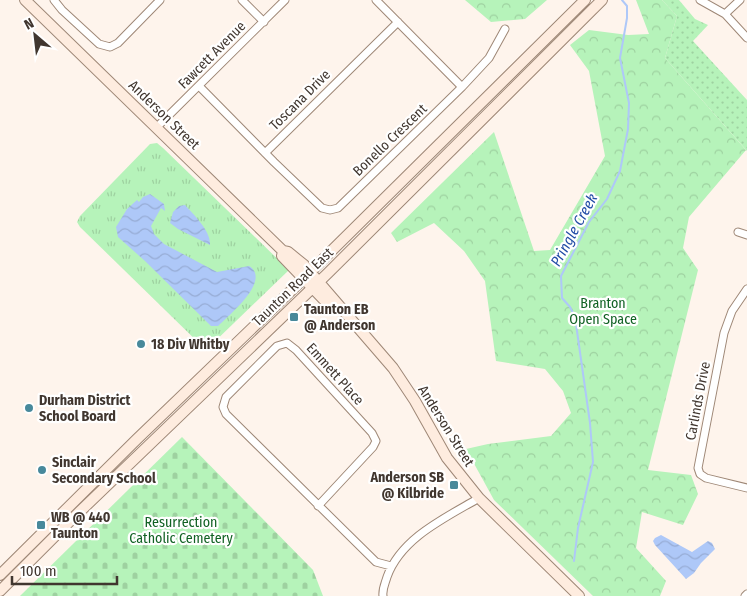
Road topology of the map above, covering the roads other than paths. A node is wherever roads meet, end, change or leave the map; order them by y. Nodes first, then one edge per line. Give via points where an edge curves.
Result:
1 (25, 0) edge
2 (54, 0) edge
3 (160, 0) edge
4 (242, 0) edge
5 (285, 0) edge
6 (376, 0) edge
7 (585, 0) edge
8 (602, 0) edge
9 (700, 0) edge
10 (740, 0) edge
11 (725, 14) junction
12 (264, 22) junction
13 (398, 22) junction
14 (505, 29) dead end
15 (747, 38) edge
16 (514, 70) junction
17 (524, 78) junction
18 (199, 86) junction
19 (462, 87) junction
20 (472, 111) junction
21 (481, 120) junction
22 (157, 127) junction
23 (265, 152) junction
24 (738, 232) dead end
25 (747, 235) edge
26 (307, 275) junction
27 (316, 285) junction
28 (747, 289) edge
29 (747, 488) edge
30 (479, 498) junction
31 (318, 506) junction
32 (391, 566) junction
33 (0, 575) edge
34 (0, 591) edge
35 (383, 596) edge
36 (579, 596) edge

1 - 22 main road, Anderson Street
2 - 3 street via 99,44 110,47 118,43
4 - 12 street
5 - 12 street, Fawcett Avenue
6 - 13 street
7 - 16 main road, Taunton Road East
8 - 17 main road, Taunton Road East
9 - 11 street
10 - 11 street
11 - 15 street
12 - 18 street, Fawcett Avenue
13 - 19 street
13 - 23 street, Toscana Drive
14 - 19 street, Bonello Crescent via 489,58
16 - 17 main road
16 - 20 main road, Taunton Road East
17 - 21 main road, Taunton Road East
18 - 22 street, Fawcett Avenue
18 - 23 street
19 - 23 street, Bonello Crescent via 338,208 322,208
20 - 21 main road
20 - 26 main road, Taunton Road East
21 - 27 main road, Taunton Road East
22 - 26 main road, Anderson Street via 283,251 282,256
24 - 25 street
26 - 27 main road, Anderson Street
26 - 33 main road, Taunton Road East
27 - 30 main road, Anderson Street via 330,306 339,307 393,368 447,458
27 - 34 main road, Taunton Road East
28 - 29 street, Carlinds Drive via 732,311 724,333 698,468 706,478
30 - 32 street via 410,544
30 - 36 main road, Anderson Street
31 - 31 street, Emmett Place via 226,414 223,407 226,398 277,346 287,343 376,441
31 - 32 street, Emmett Place via 376,562
32 - 35 street via 382,590

